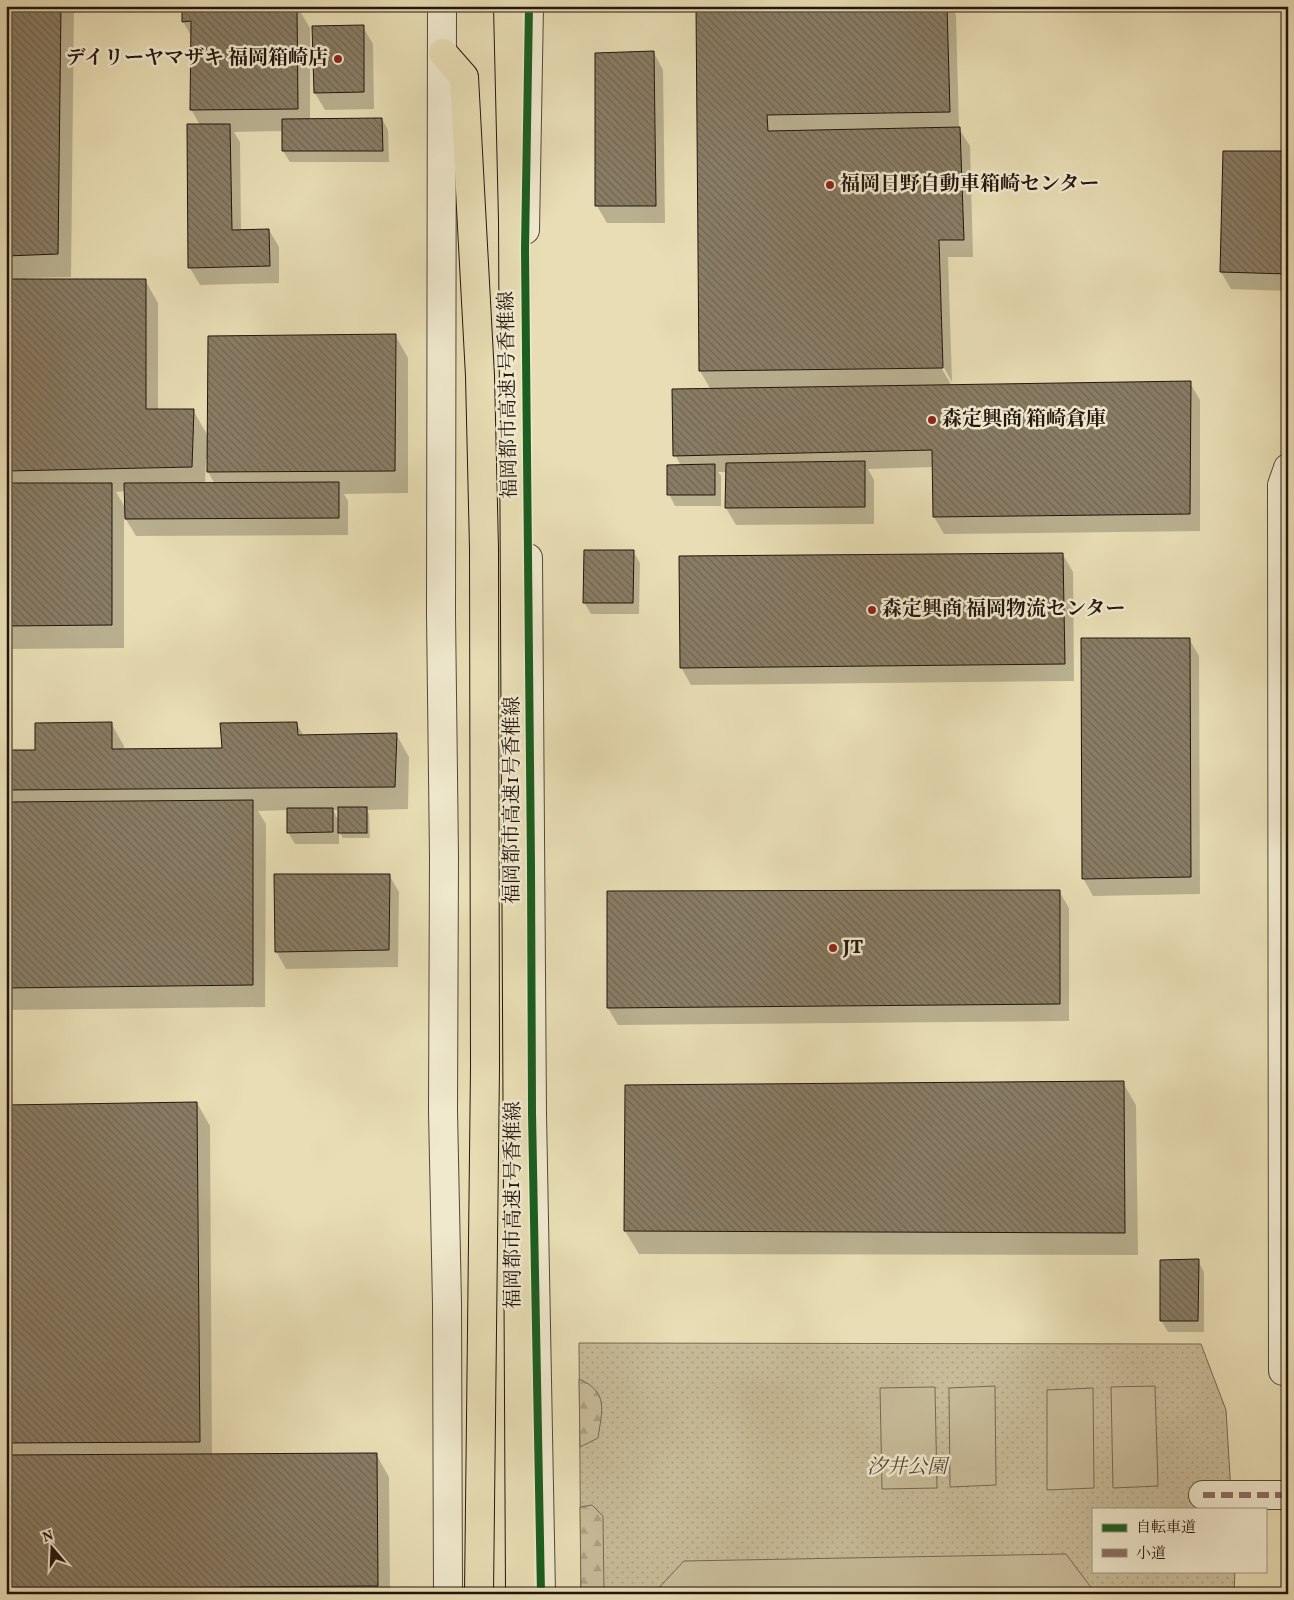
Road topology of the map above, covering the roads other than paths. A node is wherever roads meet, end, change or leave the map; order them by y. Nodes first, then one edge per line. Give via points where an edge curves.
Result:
1 (442, 6) edge
2 (508, 6) edge
3 (519, 6) edge
4 (529, 6) edge
5 (443, 54) junction
6 (1288, 468) edge
7 (1283, 1371) dead end
8 (1203, 1495) dead end
9 (1288, 1495) edge
10 (448, 1594) edge
11 (479, 1594) edge
12 (520, 1594) edge
13 (532, 1594) edge
14 (541, 1594) edge

1 - 5 street
2 - 12 highway, 福岡都市高速1号香椎線 via 513,231
3 - 13 highway, 福岡都市高速1号香椎線 via 529,715
4 - 14 street via 525,249 532,1113
5 - 10 street via 441,614
5 - 11 highway via 464,77 480,376 484,548 485,1068
6 - 7 street via 1282,485
8 - 9 street

